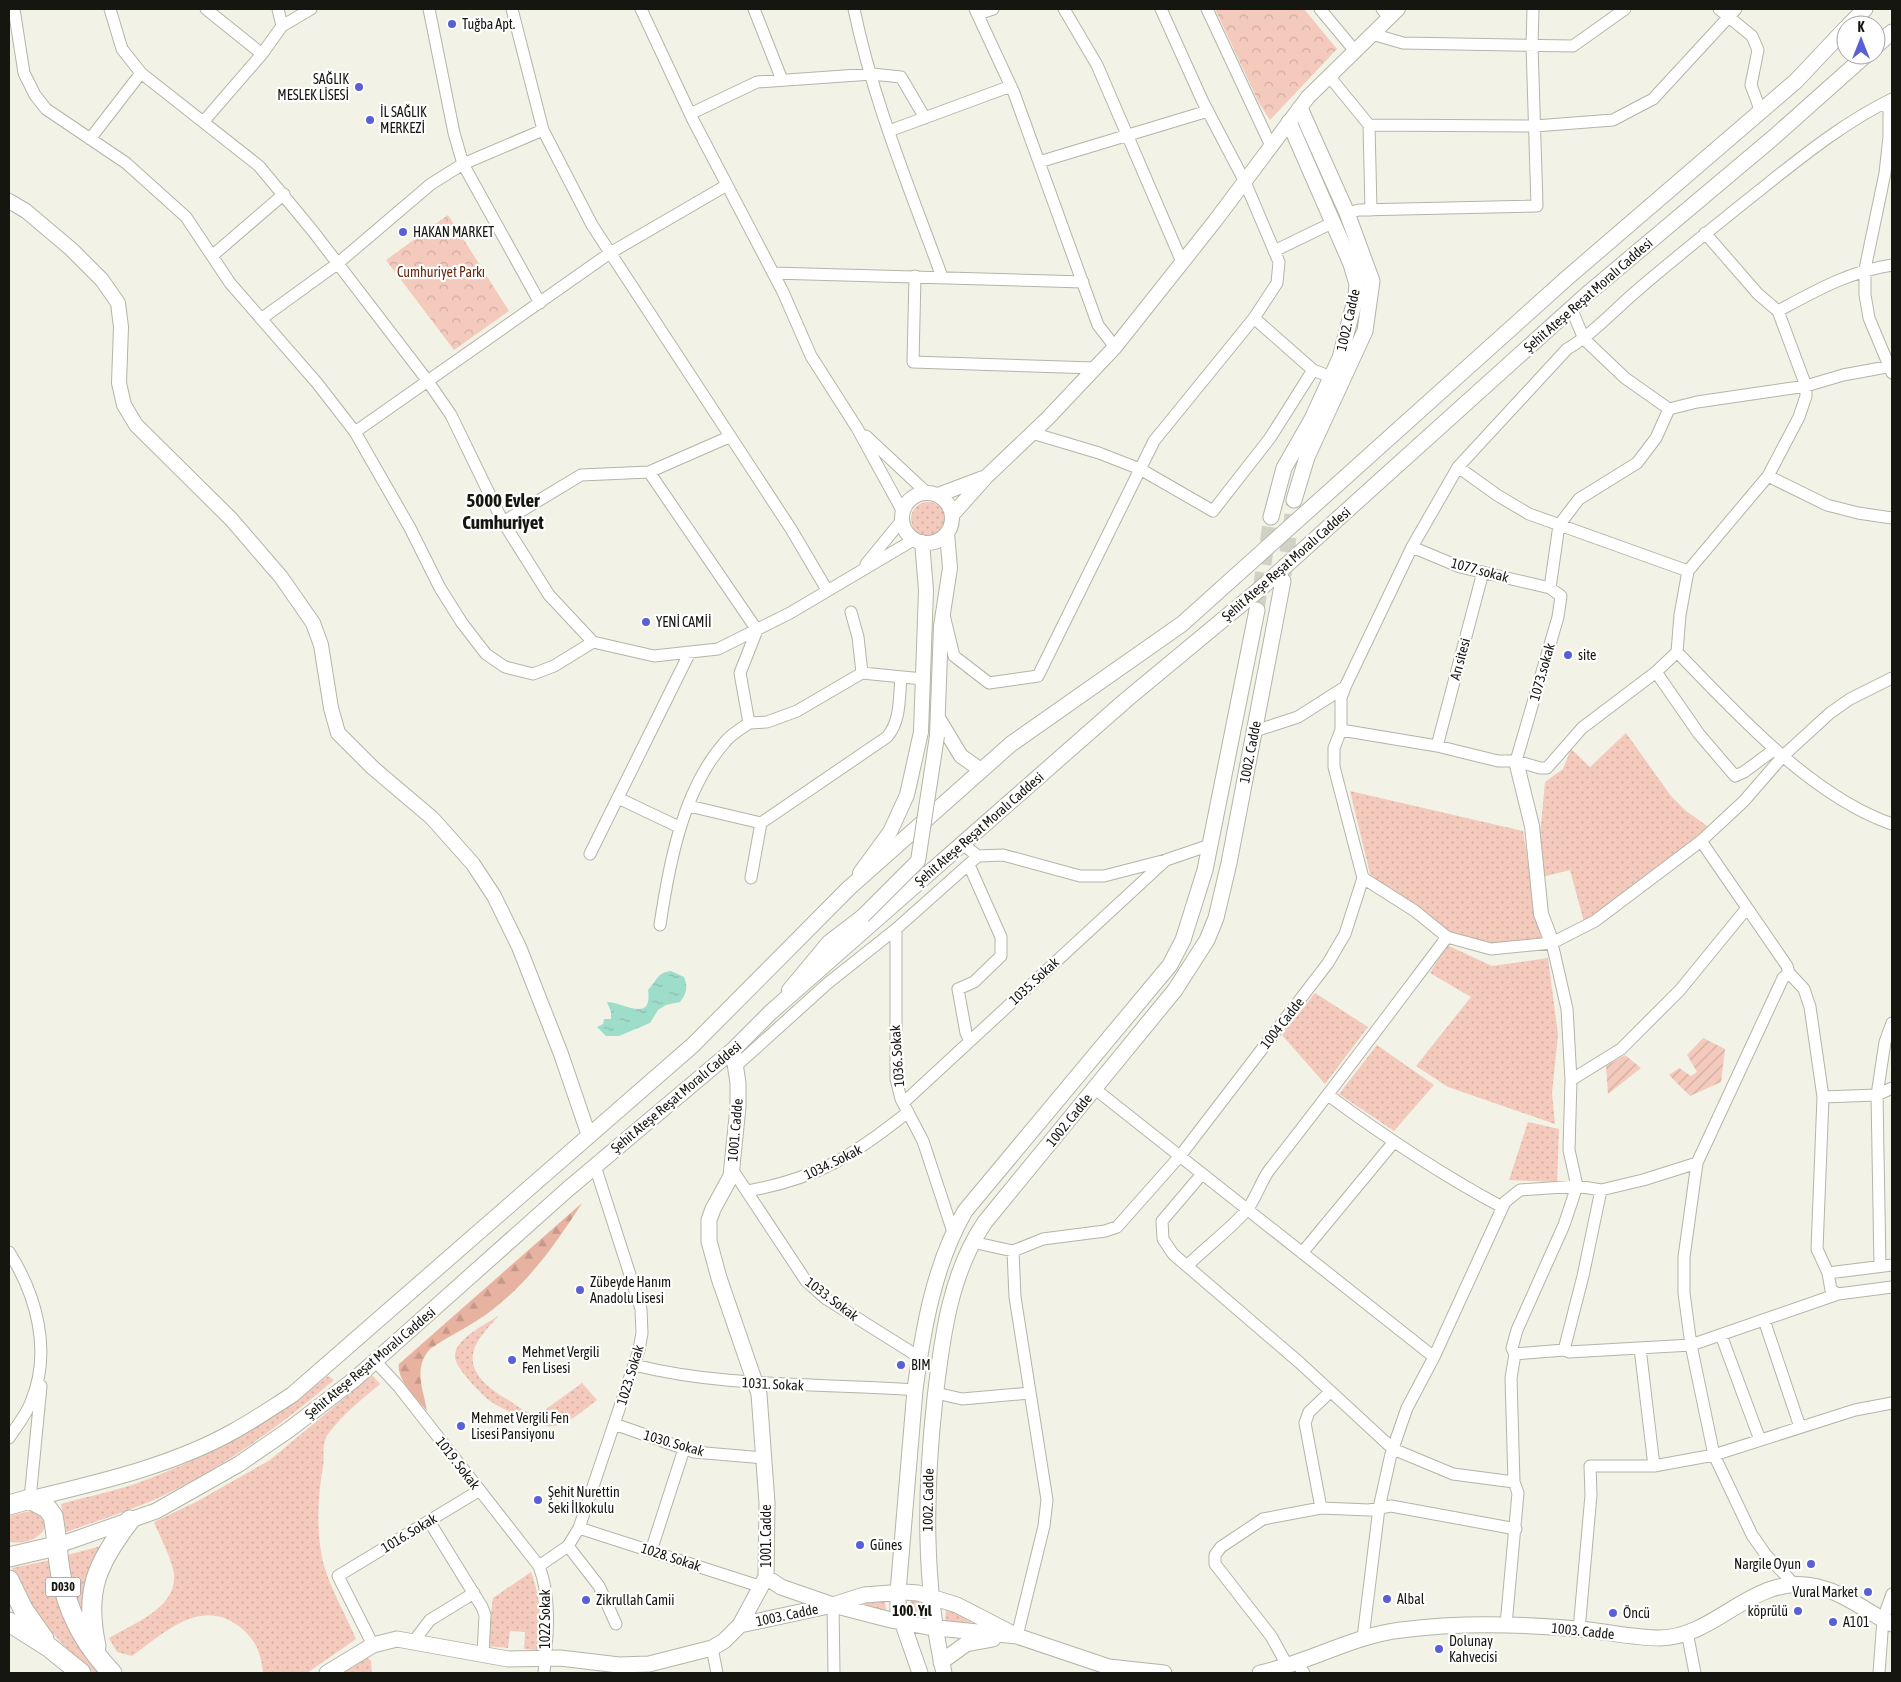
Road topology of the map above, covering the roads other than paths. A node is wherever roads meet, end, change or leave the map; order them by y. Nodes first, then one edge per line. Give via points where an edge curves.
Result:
1 (14, 9) edge
2 (110, 9) edge
3 (206, 9) edge
4 (278, 9) edge
5 (311, 9) edge
6 (429, 9) edge
7 (512, 9) edge
8 (641, 9) edge
9 (754, 9) edge
10 (854, 9) edge
11 (993, 9) edge
12 (1064, 9) edge
13 (1161, 9) edge
14 (1207, 9) edge
15 (1320, 9) edge
16 (1533, 9) edge
17 (1625, 9) edge
18 (1718, 9) edge
19 (977, 12) edge
20 (1390, 12) edge
21 (1732, 13) edge
22 (282, 26) junction
23 (1372, 34) junction
24 (1836, 39) edge
25 (1532, 45) junction
26 (1354, 51) junction
27 (262, 54) junction
28 (1855, 65) edge
29 (141, 73) junction
30 (872, 74) junction
31 (1329, 76) junction
32 (782, 80) junction
33 (1011, 86) junction
34 (1889, 101) edge
35 (1300, 108) junction
36 (1208, 112) junction
37 (1761, 112) junction
38 (690, 114) junction
39 (925, 118) junction
40 (204, 121) junction
41 (1289, 122) junction
42 (1369, 125) junction
43 (1534, 126) junction
44 (542, 130) junction
45 (889, 131) junction
46 (1128, 136) junction
47 (90, 139) junction
48 (1271, 146) junction
49 (1039, 162) junction
50 (463, 164) junction
51 (1245, 182) junction
52 (727, 185) junction
53 (284, 194) junction
54 (9, 201) edge
55 (1371, 210) junction
56 (1347, 214) junction
57 (1332, 223) junction
58 (1705, 233) junction
59 (1274, 251) junction
60 (610, 253) junction
61 (212, 256) junction
62 (1182, 262) junction
63 (337, 264) junction
64 (1892, 265) edge
65 (1865, 270) junction
66 (773, 273) junction
67 (915, 276) junction
68 (942, 277) junction
69 (1083, 282) junction
70 (540, 303) junction
71 (1571, 308) junction
72 (1778, 311) junction
73 (261, 318) junction
74 (1254, 318) junction
75 (1584, 339) junction
76 (1115, 347) junction
77 (1095, 368) junction
78 (1891, 369) edge
79 (1313, 370) junction
80 (426, 380) junction
81 (1336, 380) junction
82 (1806, 386) junction
83 (1669, 409) junction
84 (857, 428) junction
85 (355, 432) junction
86 (1032, 433) junction
87 (729, 437) junction
88 (1458, 467) junction
89 (1140, 469) junction
90 (649, 472) junction
91 (1768, 476) junction
92 (986, 477) junction
93 (932, 494) junction
94 (1294, 500) tunnel mouth
95 (953, 514) junction
96 (903, 516) junction
97 (1271, 517) tunnel mouth
98 (1892, 518) edge
99 (503, 522) junction
100 (1559, 525) junction
101 (948, 533) junction
102 (918, 541) junction
103 (1412, 548) junction
104 (862, 570) junction
105 (1688, 571) junction
106 (1483, 572) junction
107 (1283, 582) tunnel mouth
108 (1550, 588) junction
109 (827, 590) junction
110 (1257, 610) tunnel mouth
111 (943, 611) junction
112 (851, 612) dead end
113 (757, 630) junction
114 (593, 642) junction
115 (690, 652) junction
116 (1677, 652) junction
117 (1656, 672) junction
118 (862, 673) junction
119 (900, 677) junction
120 (1892, 678) edge
121 (923, 679) junction
122 (1345, 687) junction
123 (938, 717) junction
124 (749, 723) junction
125 (1233, 727) junction
126 (1341, 730) junction
127 (1254, 731) junction
128 (1438, 746) junction
129 (1779, 752) junction
130 (1516, 761) junction
131 (981, 770) junction
132 (618, 798) junction
133 (689, 806) junction
134 (761, 823) junction
135 (1892, 824) edge
136 (679, 827) junction
137 (1701, 841) junction
138 (962, 844) junction
139 (1210, 845) junction
140 (1232, 849) junction
141 (590, 854) dead end
142 (978, 856) junction
143 (1166, 860) junction
144 (969, 865) junction
145 (751, 878) dead end
146 (1364, 878) junction
147 (849, 888) junction
148 (1747, 908) junction
149 (660, 925) dead end
150 (896, 930) junction
151 (1446, 937) junction
152 (1552, 943) junction
153 (1789, 973) junction
154 (771, 1012) junction
155 (1892, 1023) edge
156 (970, 1041) junction
157 (733, 1050) junction
158 (736, 1066) junction
159 (1078, 1075) junction
160 (1571, 1080) junction
161 (1892, 1088) edge
162 (1095, 1089) junction
163 (1328, 1095) junction
164 (1877, 1095) junction
165 (1823, 1097) junction
166 (905, 1107) junction
167 (589, 1136) junction
168 (1393, 1143) junction
169 (1180, 1156) junction
170 (1697, 1163) junction
171 (595, 1166) junction
172 (732, 1170) junction
173 (1202, 1174) junction
174 (1577, 1186) junction
175 (748, 1190) junction
176 (1601, 1190) junction
177 (1502, 1207) junction
178 (1247, 1209) junction
179 (953, 1232) junction
180 (972, 1242) junction
181 (1013, 1251) junction
182 (9, 1252) edge
183 (1302, 1252) junction
184 (1886, 1265) edge
185 (1187, 1266) junction
186 (1828, 1273) junction
187 (1892, 1287) edge
188 (1838, 1294) junction
189 (1764, 1320) junction
190 (1721, 1335) junction
191 (1691, 1345) junction
192 (1640, 1348) junction
193 (1564, 1350) junction
194 (1515, 1354) junction
195 (919, 1357) junction
196 (1434, 1357) junction
197 (375, 1361) junction
198 (634, 1365) junction
199 (41, 1370) junction
200 (757, 1384) junction
201 (915, 1390) junction
202 (1330, 1392) junction
203 (936, 1393) junction
204 (1030, 1393) junction
205 (1892, 1403) edge
206 (614, 1424) junction
207 (1800, 1427) junction
208 (9, 1438) edge
209 (1760, 1440) junction
210 (684, 1449) junction
211 (1392, 1449) junction
212 (1714, 1455) junction
213 (765, 1458) junction
214 (1654, 1466) junction
215 (1514, 1482) junction
216 (480, 1490) junction
217 (30, 1498) junction
218 (9, 1505) edge
219 (1321, 1508) junction
220 (1379, 1508) junction
221 (130, 1520) junction
222 (429, 1521) junction
223 (579, 1528) junction
224 (1516, 1529) junction
225 (56, 1546) junction
226 (568, 1546) junction
227 (651, 1551) junction
228 (9, 1557) edge
229 (539, 1566) junction
230 (9, 1580) edge
231 (764, 1582) junction
232 (1796, 1585) junction
233 (898, 1592) junction
234 (474, 1593) junction
235 (1892, 1594) edge
236 (931, 1596) junction
237 (833, 1605) junction
238 (9, 1622) edge
239 (1887, 1622) edge
240 (903, 1623) junction
241 (616, 1624) dead end
242 (740, 1625) junction
243 (1506, 1625) junction
244 (936, 1628) junction
245 (1579, 1630) junction
246 (1687, 1632) junction
247 (1017, 1636) junction
248 (1362, 1638) junction
249 (413, 1642) junction
250 (373, 1645) junction
251 (50, 1648) junction
252 (712, 1648) junction
253 (483, 1655) junction
254 (106, 1666) edge
255 (544, 1666) edge
256 (1296, 1667) edge
257 (942, 1668) edge
258 (636, 1669) edge
259 (1109, 1670) edge
260 (81, 1673) edge
261 (327, 1673) edge
262 (717, 1673) edge
263 (834, 1673) edge
264 (920, 1673) edge
265 (1164, 1673) edge
266 (1260, 1673) edge
267 (1695, 1673) edge
268 (1878, 1673) edge

1 - 47 street via 24,73 35,95 46,109
2 - 29 street via 122,49
3 - 27 street
4 - 22 street
5 - 22 street
6 - 50 street
7 - 44 street
8 - 38 street
9 - 32 street
10 - 30 street
11 - 19 street
12 - 46 street via 1097,65
13 - 36 street
14 - 48 street
15 - 26 street
16 - 25 street
17 - 25 street via 1573,46
18 - 21 street
19 - 33 street
20 - 23 street
21 - 37 street via 1752,36 1758,50 1751,85
21 - 43 street via 1653,99 1613,120
22 - 27 street
23 - 25 street via 1403,43
23 - 26 street
24 - 37 main road
25 - 43 street
26 - 31 street
27 - 40 street
28 - 71 main road, Şehit Ateşe Reşat Moralı Caddesi
29 - 40 street
29 - 47 street
30 - 32 street
30 - 39 street via 900,77
30 - 45 street
31 - 35 street
31 - 42 street
32 - 38 street via 757,82
33 - 39 street
33 - 49 street
34 - 58 street via 1828,136
34 - 65 street via 1885,173
35 - 41 street
35 - 56 main road, 1002. Cadde
36 - 46 street
36 - 51 street
37 - 131 main road via 1567,278 1182,624 1011,744
38 - 52 street
39 - 45 street
40 - 53 street via 260,166
41 - 48 street
41 - 57 main road, 1002. Cadde
42 - 43 street
42 - 55 street
43 - 55 street via 1538,206
44 - 50 street
44 - 60 street
45 - 68 street
46 - 49 street
46 - 62 street
47 - 61 street via 126,163 186,217
48 - 51 street
49 - 69 street
50 - 63 street via 431,184
50 - 70 street
51 - 59 street
51 - 62 street
52 - 60 street
52 - 66 street
53 - 61 street
53 - 63 street
54 - 167 street via 71,249 102,280 118,303 121,326 119,383 124,405 136,425 231,519 280,577 313,623 321,645 338,733 432,818 473,864 494,896 519,947
55 - 56 street
56 - 57 main road
56 - 81 main road, 1002. Cadde via 1372,281 1365,331
57 - 59 street
57 - 81 main road, 1002. Cadde via 1357,284
58 - 72 street via 1758,294
58 - 75 street
59 - 74 street via 1279,262 1277,283
60 - 70 street
60 - 87 street
61 - 73 street via 230,283
62 - 76 street
63 - 73 street
63 - 80 street
64 - 65 street
65 - 72 street via 1830,282
65 - 78 street via 1869,318
66 - 67 street
66 - 84 street via 811,356
67 - 68 street
67 - 77 street via 913,362
68 - 69 street
69 - 76 street via 1098,325
70 - 80 street
71 - 75 street
71 - 138 main road, Şehit Ateşe Reşat Moralı Caddesi via 1261,588 1126,700
72 - 82 street
73 - 85 street
74 - 79 street
74 - 89 street via 1154,441
75 - 83 street via 1625,378
75 - 88 street via 1567,349
76 - 77 street
77 - 86 street
78 - 82 street via 1843,375
79 - 81 street
79 - 89 street via 1270,438 1213,511
80 - 85 street
80 - 99 street via 451,415
81 - 94 main road, 1002. Cadde
81 - 97 main road, 1002. Cadde via 1284,468
82 - 83 street
82 - 91 street via 1799,417
83 - 100 street via 1656,438 1637,463 1578,499
84 - 93 street
84 - 96 street
85 - 114 street via 440,588 486,654 505,667 533,674 554,666
86 - 89 street
86 - 92 street
87 - 90 street
87 - 109 street via 791,529
88 - 100 street via 1529,514
88 - 103 street
89 - 111 street via 1038,676 988,683 954,656
90 - 99 street via 580,475
90 - 113 street
91 - 98 street via 1827,505 1858,514
91 - 105 street
92 - 93 street
92 - 95 street
93 - 95 street via 945,500
93 - 96 street via 911,498
95 - 101 street
96 - 102 street via 909,534
96 - 104 street
99 - 114 street via 549,595
100 - 105 street
100 - 108 street
101 - 102 street via 936,541
101 - 111 street via 950,568
102 - 104 street
102 - 121 street via 926,590
103 - 106 street, 1077.sokak via 1460,567
103 - 122 street
104 - 109 street
105 - 116 street
106 - 108 street, 1077.sokak
106 - 128 street, Arı sitesi
107 - 127 main road, 1002. Cadde
108 - 130 street, 1073.sokak via 1561,596 1558,617
109 - 113 street
110 - 125 main road, 1002. Cadde
111 - 123 street
112 - 118 street
113 - 115 street via 718,649
113 - 124 street via 740,673
114 - 115 street via 654,656
115 - 132 street
116 - 117 street
116 - 129 street
117 - 129 street via 1699,734 1735,776
117 - 130 street via 1582,728 1547,768
118 - 119 street
118 - 124 street via 797,711 767,722
119 - 121 street
119 - 134 street via 897,717 887,737
120 - 129 street via 1850,699
121 - 147 street via 922,732 907,795 890,832
122 - 126 street via 1341,698
122 - 127 street via 1298,717
123 - 131 street via 961,756
123 - 154 street, bridge via 918,861 863,916 829,942
124 - 133 street via 726,740 707,767
125 - 127 main road
125 - 139 main road, 1002. Cadde
126 - 128 street
126 - 146 street via 1334,748 1334,766
127 - 140 main road, 1002. Cadde
128 - 130 street via 1498,761
129 - 135 street via 1851,807
129 - 137 street via 1744,801
130 - 152 street via 1532,826 1541,914
131 - 147 main road
132 - 136 street
132 - 141 street
133 - 134 street
133 - 136 street
134 - 145 street
136 - 149 street
137 - 148 street
137 - 152 street via 1595,921
138 - 142 street
138 - 154 main road, Şehit Ateşe Reşat Moralı Caddesi
139 - 140 main road
139 - 143 street
139 - 159 main road, 1002. Cadde via 1195,905 1170,965
140 - 162 main road, 1002. Cadde via 1216,918 1200,953 1175,990
142 - 143 street via 1003,855 1080,876 1104,876
142 - 144 street
143 - 156 street, 1035. Sokak
144 - 150 street
144 - 156 street via 1000,937 1000,956 974,982 958,989
146 - 151 street
146 - 169 street, 1004 Cadde via 1345,934 1328,963
147 - 167 main road via 692,1045
148 - 153 street
148 - 160 street via 1680,990 1621,1049
150 - 158 street via 828,983
150 - 166 street, 1036. Sokak via 896,1079
151 - 152 street via 1491,949
151 - 163 street
152 - 160 street via 1567,1010
153 - 165 street via 1804,989 1810,1007
153 - 170 street via 1783,978
154 - 157 main road, Şehit Ateşe Reşat Moralı Caddesi
155 - 164 street via 1885,1042
156 - 166 street, 1035. Sokak
157 - 158 main road, 1001. Cadde
157 - 171 main road, Şehit Ateşe Reşat Moralı Caddesi
158 - 172 main road, 1001. Cadde via 738,1108
159 - 162 main road
159 - 179 main road, 1002. Cadde via 965,1211
160 - 174 street via 1569,1150
161 - 164 street
162 - 169 street
162 - 180 main road, 1002. Cadde
163 - 168 street
163 - 178 street via 1261,1180
164 - 165 street
164 - 184 street
165 - 186 street via 1817,1249
166 - 175 street, 1034. Sokak via 868,1144 838,1161 794,1180
166 - 179 street, 1036. Sokak via 923,1141
167 - 217 main road via 292,1395 232,1432 166,1461
168 - 177 street
168 - 183 street
169 - 173 street
169 - 181 street, 1004 Cadde via 1117,1227 1043,1239
170 - 176 street
170 - 191 street via 1684,1257 1684,1293
171 - 197 main road, Şehit Ateşe Reşat Moralı Caddesi
171 - 198 street, 1023. Sokak via 641,1309 642,1333
172 - 175 street, 1033. Sokak
172 - 200 main road, 1001. Cadde via 711,1214 709,1241
173 - 178 street
173 - 185 street via 1162,1221 1164,1239 1173,1254
174 - 176 street
174 - 177 street via 1520,1190
174 - 194 street via 1564,1225 1517,1330 1512,1348
175 - 195 street, 1033. Sokak via 806,1281 825,1298
176 - 193 street
177 - 196 street
178 - 183 street
178 - 185 street
179 - 180 main road
179 - 195 main road, 1002. Cadde via 934,1287
180 - 181 street
180 - 203 main road, 1002. Cadde via 953,1293 938,1366
181 - 204 street via 1015,1297
182 - 199 street via 24,1277 41,1334
183 - 196 street
184 - 186 street
185 - 202 street
186 - 188 street via 1831,1290
187 - 188 street
188 - 189 street
189 - 190 street
189 - 207 street
190 - 191 street
190 - 209 street
191 - 192 street
191 - 212 street
192 - 193 street
192 - 214 street
193 - 194 street
194 - 215 street via 1511,1378
195 - 201 main road, 1002. Cadde
196 - 211 street
197 - 216 street, 1019. Sokak
197 - 221 main road, Şehit Ateşe Reşat Moralı Caddesi via 290,1429 239,1464 156,1511
198 - 200 street, 1031. Sokak via 702,1379
198 - 206 street, 1023. Sokak
199 - 208 street via 31,1403
199 - 217 street
200 - 201 street, 1031. Sokak
200 - 213 main road, 1001. Cadde
201 - 203 main road
201 - 233 main road, 1002. Cadde
202 - 211 street
202 - 219 street via 1310,1412 1305,1424
203 - 204 street via 962,1399
203 - 236 main road, 1002. Cadde via 928,1483
204 - 247 street via 1047,1500 1044,1526
205 - 207 street via 1855,1410
206 - 210 street, 1030. Sokak
206 - 223 street, 1023. Sokak
207 - 209 street
209 - 212 street
210 - 213 street, 1030. Sokak
210 - 227 street
211 - 215 street via 1453,1474
211 - 220 street
212 - 214 street
212 - 232 street via 1752,1535 1766,1556
213 - 231 main road, 1001. Cadde
214 - 245 street via 1590,1466 1591,1495
215 - 224 street via 1518,1493
216 - 222 street, 1016. Sokak
216 - 229 street, 1019. Sokak
217 - 218 highway
217 - 225 highway, D030 via 47,1508 53,1516
219 - 220 street
219 - 256 street via 1264,1519 1221,1547 1215,1555 1215,1564
220 - 224 street via 1391,1506
220 - 248 street
221 - 225 main road, Şehit Ateşe Reşat Moralı Caddesi
221 - 254 highway via 104,1556 94,1582 90,1613
222 - 234 street
222 - 250 street, 1016. Sokak via 338,1576
223 - 226 street, 1023. Sokak
223 - 227 street, 1028. Sokak
224 - 243 street
225 - 228 highway
225 - 254 highway, D030 via 71,1611
226 - 229 street, 1023. Sokak
226 - 241 street via 599,1586
227 - 231 street, 1028. Sokak
229 - 255 street, 1022 Sokak via 546,1585 547,1602
230 - 251 highway via 23,1609
231 - 237 main road
231 - 242 main road, 1001. Cadde
232 - 239 main road, 1003. Cadde via 1819,1587
232 - 246 main road, 1003. Cadde via 1752,1596
233 - 236 main road, 1003. Cadde
233 - 237 main road, 1003. Cadde via 864,1595
233 - 240 main road, 1002. Cadde via 898,1610
234 - 249 street via 430,1620
234 - 253 street via 485,1615
235 - 239 street
236 - 244 main road, 1002. Cadde
236 - 247 main road, 1003. Cadde via 979,1615
237 - 240 main road, 1003. Cadde
237 - 242 main road, 1003. Cadde
237 - 263 street
238 - 251 highway
239 - 268 street
240 - 244 main road, 1003. Cadde
240 - 264 main road, 1002. Cadde
242 - 252 main road, 1001. Cadde
243 - 245 main road, 1003. Cadde
243 - 248 main road, 1003. Cadde via 1399,1630
244 - 247 main road, 1003. Cadde
244 - 257 main road, 1002. Cadde
245 - 246 main road, 1003. Cadde via 1660,1638
246 - 267 street
247 - 257 main road via 966,1644
247 - 259 main road, 1003. Cadde
248 - 256 main road, 1003. Cadde
249 - 250 main road, 1001. Cadde via 397,1639
249 - 253 main road, 1001. Cadde
250 - 261 main road, 1001. Cadde
251 - 260 highway
252 - 258 main road, 1001. Cadde
252 - 262 street
253 - 255 main road, 1001. Cadde
255 - 258 main road, 1001. Cadde via 560,1658
256 - 266 main road, 1003. Cadde
259 - 265 main road, 1003. Cadde

